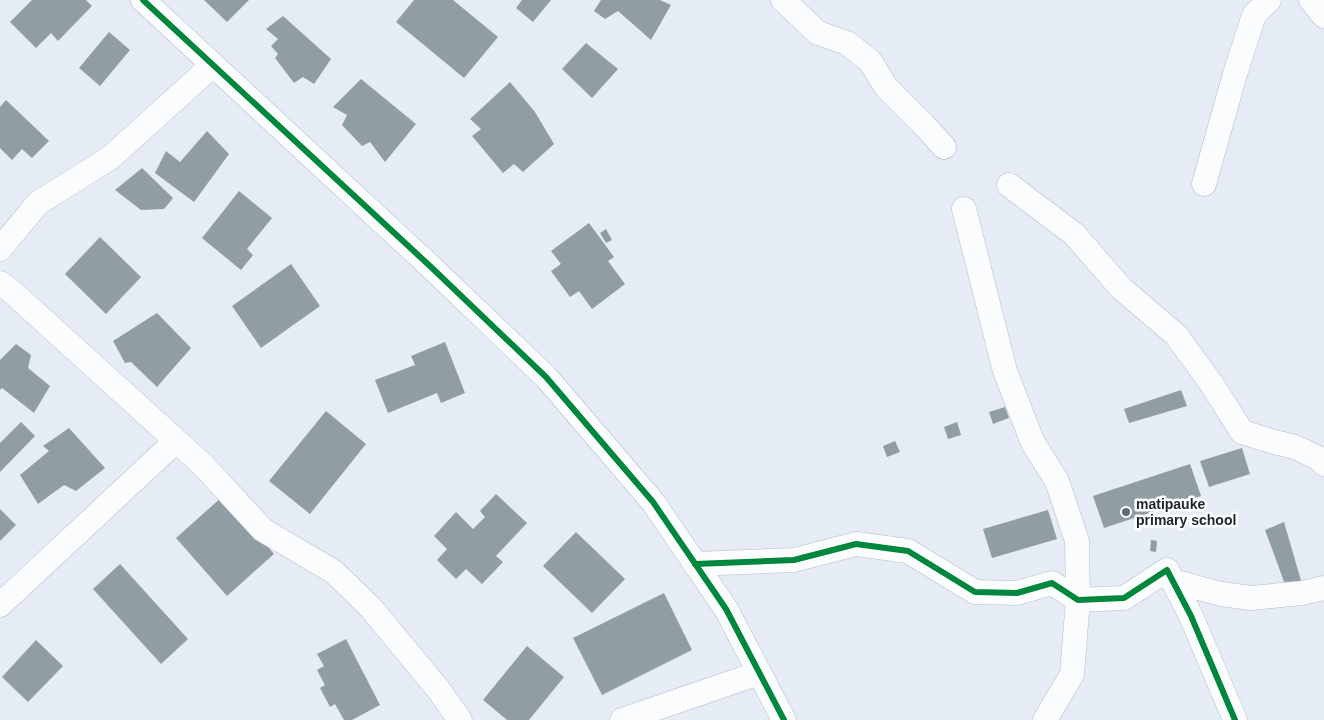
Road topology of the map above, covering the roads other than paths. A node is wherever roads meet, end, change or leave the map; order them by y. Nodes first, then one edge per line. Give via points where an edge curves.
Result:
1 (143, 0) edge
2 (783, 0) edge
3 (1269, 0) edge
4 (1312, 0) edge
5 (1324, 16) edge
6 (213, 65) junction
7 (944, 146) dead end
8 (1204, 184) dead end
9 (1009, 185) dead end
10 (964, 209) dead end
11 (0, 250) edge
12 (0, 283) edge
13 (176, 441) junction
14 (1324, 464) edge
15 (695, 564) junction
16 (1173, 581) junction
17 (1324, 588) edge
18 (1078, 600) junction
19 (0, 605) edge
20 (759, 673) junction
21 (460, 720) edge
22 (622, 720) edge
23 (784, 720) edge
24 (1045, 720) edge
25 (1235, 720) edge

1 - 6 street
2 - 7 street via 818,33 847,43 870,61 886,87
3 - 8 street via 1254,15
4 - 5 street
6 - 11 street via 110,158 38,203
6 - 15 street via 546,377 653,502
9 - 14 street via 1074,234 1121,288 1176,335 1242,432 1296,447
10 - 18 street via 1005,370 1033,443 1057,481 1077,542
12 - 13 street
13 - 19 street
13 - 21 street via 203,465 263,530 334,572 371,608
15 - 18 street via 794,560 856,544 908,551 975,592 1016,593 1052,583
15 - 20 street via 726,609
16 - 17 street via 1251,598
16 - 18 street via 1167,570 1124,598
16 - 25 street
18 - 24 street via 1072,674
20 - 22 street
20 - 23 street

